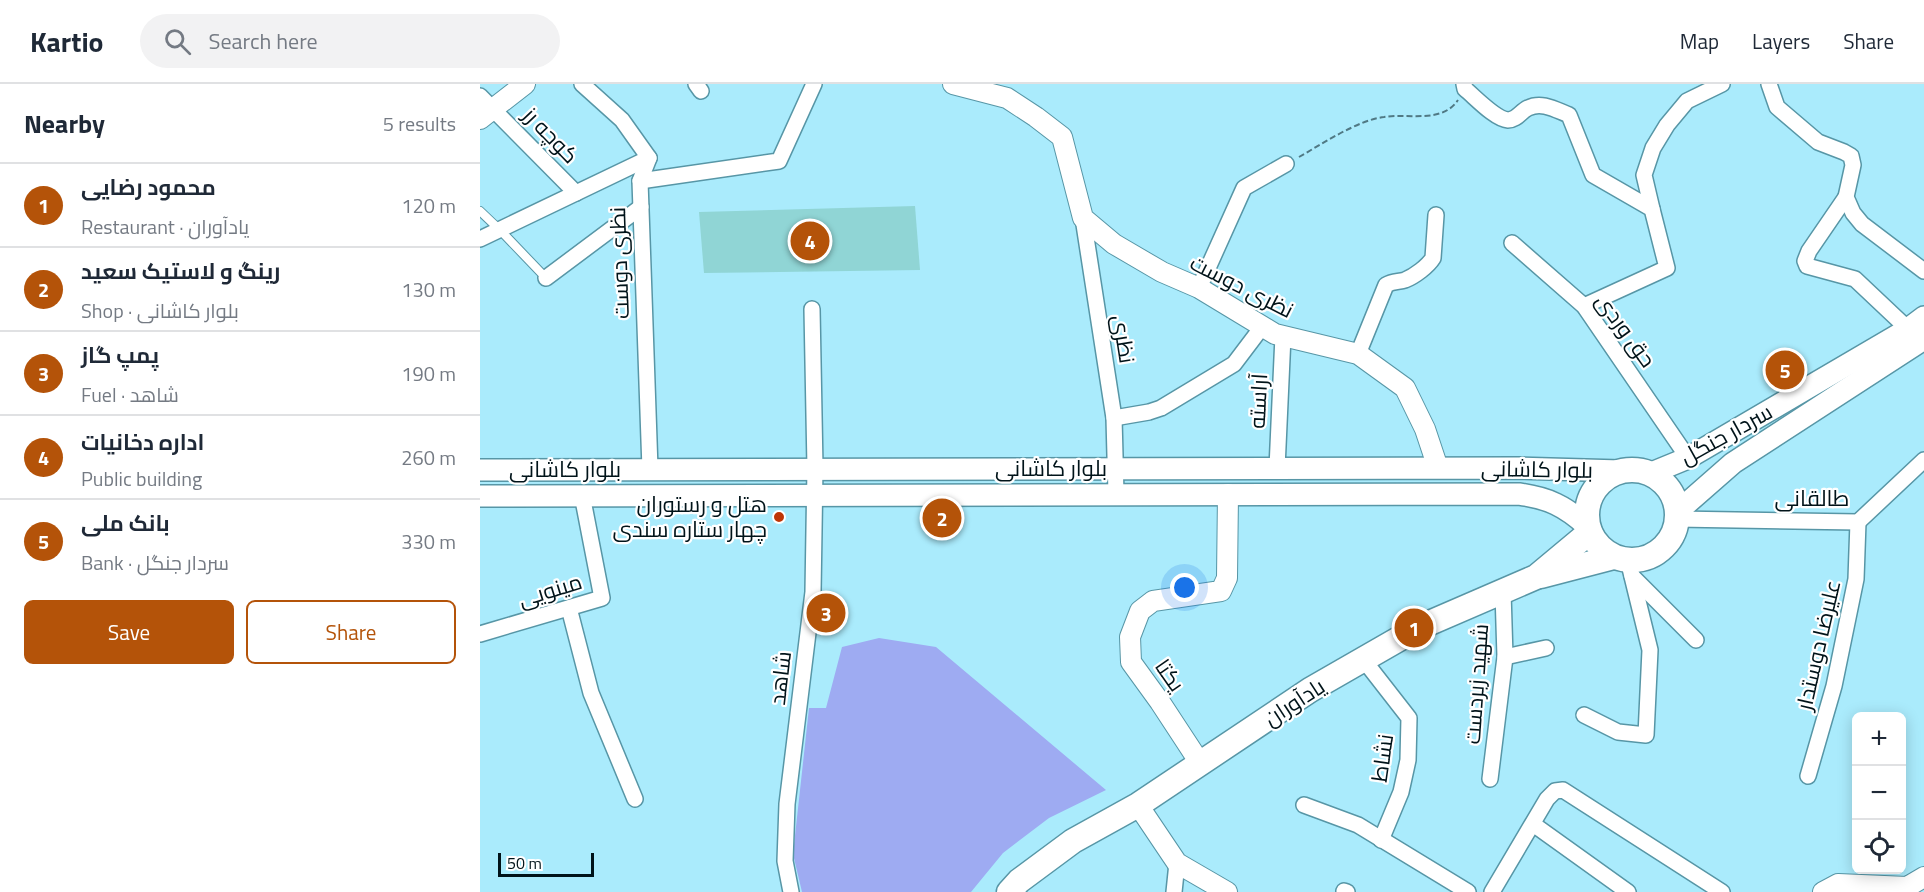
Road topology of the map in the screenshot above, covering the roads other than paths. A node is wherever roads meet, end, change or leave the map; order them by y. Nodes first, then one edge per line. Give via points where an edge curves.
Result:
1 (525, 84) edge
2 (582, 84) edge
3 (814, 84) edge
4 (1722, 84) edge
5 (1769, 84) edge
6 (960, 85) edge
7 (1465, 86) edge
8 (485, 108) edge
9 (649, 158) junction
10 (1286, 164) road end
11 (640, 181) junction
12 (576, 193) junction
13 (1846, 197) junction
14 (640, 207) junction
15 (1652, 209) junction
16 (480, 211) edge
17 (1436, 215) dead end
18 (1083, 218) junction
19 (500, 230) junction
20 (480, 239) edge
21 (1512, 243) dead end
22 (1924, 271) edge
23 (546, 278) joint
24 (1199, 288) junction
25 (1584, 306) junction
26 (812, 309) dead end
27 (1262, 327) junction
28 (1919, 328) edge
29 (1283, 336) junction
30 (1358, 354) junction
31 (1114, 418) junction
32 (1688, 458) junction
33 (1924, 460) edge
34 (815, 468) junction
35 (1116, 468) junction
36 (1277, 468) junction
37 (1438, 468) junction
38 (601, 469) junction
39 (650, 469) junction
40 (480, 470) edge
41 (1621, 471) junction
42 (1649, 474) junction
43 (815, 494) junction
44 (1116, 494) junction
45 (1228, 494) junction
46 (592, 495) junction
47 (480, 496) edge
48 (1677, 516) junction
49 (1858, 522) junction
50 (1588, 529) junction
51 (1624, 564) junction
52 (1536, 577) junction
53 (1503, 592) junction
54 (569, 608) junction
55 (480, 634) edge
56 (1696, 640) dead end
57 (1546, 648) dead end
58 (1505, 657) junction
59 (1363, 659) junction
60 (1584, 716) dead end
61 (1200, 763) junction
62 (1808, 776) dead end
63 (1490, 779) dead end
64 (635, 799) dead end
65 (1138, 805) junction
66 (1304, 805) dead end
67 (1533, 824) junction
68 (1381, 840) junction
69 (1177, 863) junction
70 (1911, 885) edge
71 (791, 892) edge
72 (1009, 892) edge
73 (1174, 892) edge
74 (1227, 892) edge
75 (1468, 892) edge
76 (1492, 892) edge
77 (1628, 892) edge
78 (1722, 892) edge
79 (1823, 892) edge

1 - 8 street
2 - 9 street via 622,120
3 - 11 street via 779,161
4 - 15 street via 1687,101 1653,148 1644,175
5 - 13 street via 1777,107 1818,142 1851,156 1853,165
6 - 18 street via 1007,98 1062,137
7 - 15 street via 1495,115 1508,120 1528,107 1546,105 1569,115 1593,175
8 - 12 street, کوچه رز
9 - 11 street, نظری دوست
9 - 12 street
10 - 24 street via 1244,188
11 - 14 street, نظری دوست
12 - 19 street
13 - 22 street via 1862,224
13 - 28 street via 1809,251 1807,266 1856,279
14 - 23 street
14 - 39 street, نظری دوست
15 - 25 street via 1667,268
16 - 19 lane
17 - 30 street via 1433,258 1406,279 1386,285
18 - 24 street, نظری دوست via 1114,244
18 - 31 street, نظری
19 - 20 street
19 - 23 lane
21 - 25 street, حق وردی
24 - 27 street, نظری دوست
25 - 32 street, حق وردی
26 - 34 street, شاهد
27 - 29 street, نظری دوست
27 - 31 street via 1234,364 1161,408
28 - 32 main road, سردار جنگل
28 - 48 main road, سردار جنگل via 1733,463
29 - 30 street, نظری دوست
29 - 36 street, آراسته
30 - 37 street, نظری دوست via 1405,388
31 - 35 street, نظری
32 - 42 main road, سردار جنگل
33 - 49 street, طالقانی
34 - 35 main road, بلوار کاشانی
34 - 39 main road, بلوار کاشانی
34 - 43 street, شاهد
35 - 36 main road, بلوار کاشانی
35 - 44 street, نظری
36 - 37 main road, بلوار کاشانی
37 - 41 main road, بلوار کاشانی
38 - 39 main road, بلوار کاشانی
38 - 40 main road, بلوار کاشانی
38 - 46 main road
41 - 42 main road
41 - 50 main road via 1593,492 1586,512
42 - 48 main road via 1671,492
43 - 44 main road, بلوار کاشانی
43 - 46 main road, بلوار کاشانی
43 - 71 street, شاهد via 813,592 787,804 784,861
44 - 45 main road, بلوار کاشانی
45 - 50 main road, بلوار کاشانی via 1519,494 1557,503
45 - 61 street, یکتا via 1227,578 1221,591 1153,600 1140,611 1131,637 1131,662
46 - 47 main road, بلوار کاشانی
46 - 54 street, مینویی via 602,598
48 - 49 street, طالقانی
48 - 51 main road via 1674,533 1666,545 1642,560
49 - 62 street, علیرضا دوستدار via 1856,579 1834,686
50 - 51 main road via 1602,550
50 - 52 main road, یادآوران
51 - 52 main road
51 - 56 street
51 - 60 street via 1650,650 1646,735 1618,732
52 - 53 main road, یادآوران
53 - 58 street, شهید زبردست
53 - 59 main road, یادآوران via 1418,628
54 - 55 street, مینویی
54 - 64 street via 591,693
57 - 58 street
58 - 63 street, شهید زبردست
59 - 61 main road, یادآوران
59 - 68 street, نشاط via 1409,718 1408,760 1401,792
61 - 65 main road, یادآوران
65 - 69 street
65 - 72 main road, یادآوران via 1073,841
66 - 68 street via 1358,825
67 - 76 street
67 - 77 street
67 - 78 street via 1547,799 1555,791 1563,790
68 - 75 street
69 - 73 street
69 - 74 street
70 - 79 street via 1838,884

